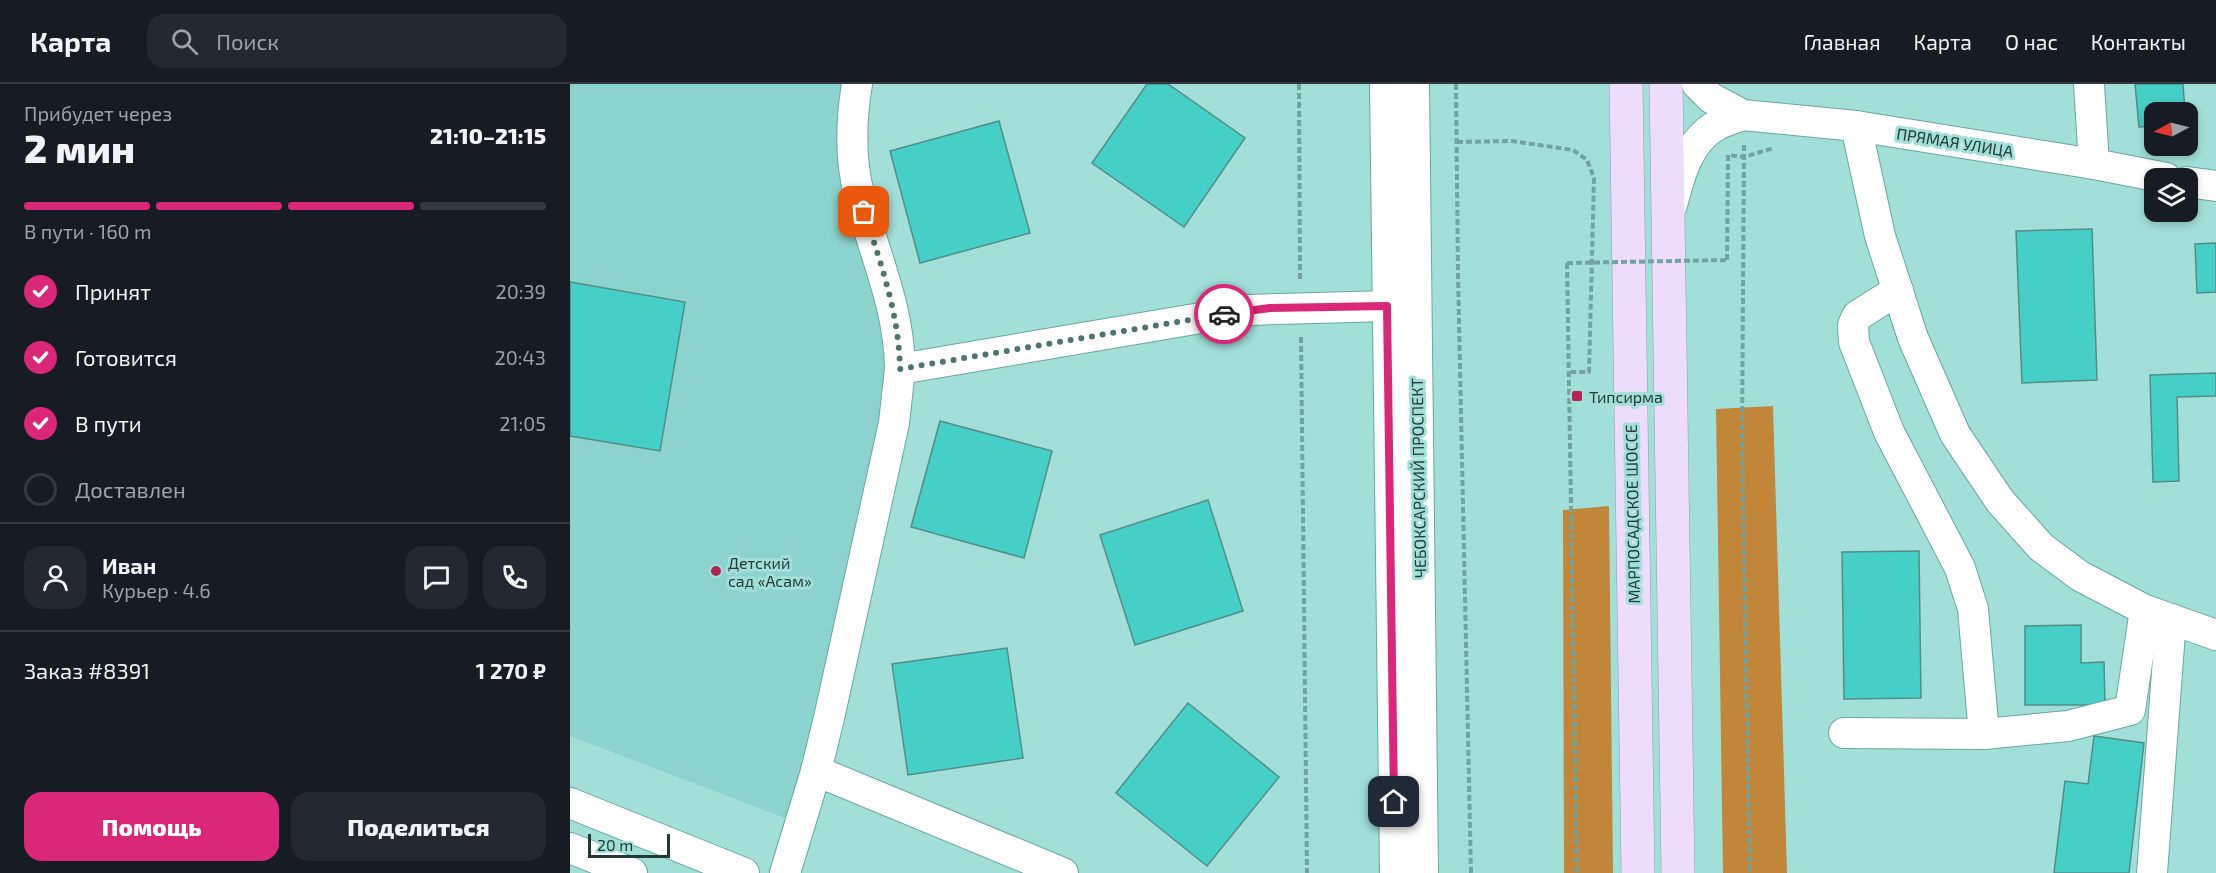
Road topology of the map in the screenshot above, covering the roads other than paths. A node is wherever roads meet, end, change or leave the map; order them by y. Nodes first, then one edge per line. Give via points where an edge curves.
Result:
1 (857, 84) edge
2 (1385, 84) edge
3 (1414, 84) edge
4 (1626, 84) edge
5 (1666, 84) edge
6 (1697, 84) edge
7 (2089, 84) edge
8 (1743, 115) junction
9 (1856, 126) junction
10 (2094, 165) junction
11 (2144, 174) edge
12 (2198, 184) edge
13 (2216, 186) edge
14 (1668, 217) junction
15 (1898, 290) junction
16 (1387, 306) junction
17 (900, 369) junction
18 (2158, 614) junction
19 (2216, 635) edge
20 (1844, 733) dead end
21 (1984, 734) junction
22 (816, 771) junction
23 (570, 803) edge
24 (570, 848) edge
25 (632, 873) edge
26 (744, 873) edge
27 (785, 873) edge
28 (1063, 873) edge
29 (1395, 873) edge
30 (1423, 873) edge
31 (1638, 873) edge
32 (1678, 873) edge
33 (2152, 873) edge

1 - 17 street via 852,132 858,194 894,308
2 - 16 street, ЧЕБОКСАРСКИЙ ПРОСПЕКТ
3 - 30 street, ЧЕБОКСАРСКИЙ ПРОСПЕКТ
4 - 31 main road, МАРПОСАДСКОЕ ШОССЕ
5 - 14 main road
6 - 8 street via 1711,98
7 - 10 street
8 - 9 street, ПРЯМАЯ УЛИЦА
8 - 14 street via 1717,125 1699,138 1682,168
9 - 10 street, ПРЯМАЯ УЛИЦА
9 - 15 street via 1881,236
10 - 11 street, ПРЯМАЯ УЛИЦА
12 - 13 street
14 - 32 main road
15 - 18 street via 1913,338 1955,434 2001,501 2041,547 2080,576
15 - 21 street via 1857,316 1854,342 1889,432 1960,568 1974,609
16 - 17 street via 1248,310
16 - 29 street, ЧЕБОКСАРСКИЙ ПРОСПЕКТ
17 - 22 street via 894,423
18 - 19 street
18 - 21 street via 2130,710 2068,726
18 - 33 street
20 - 21 street
22 - 27 street
22 - 28 street
23 - 26 street
24 - 25 street

